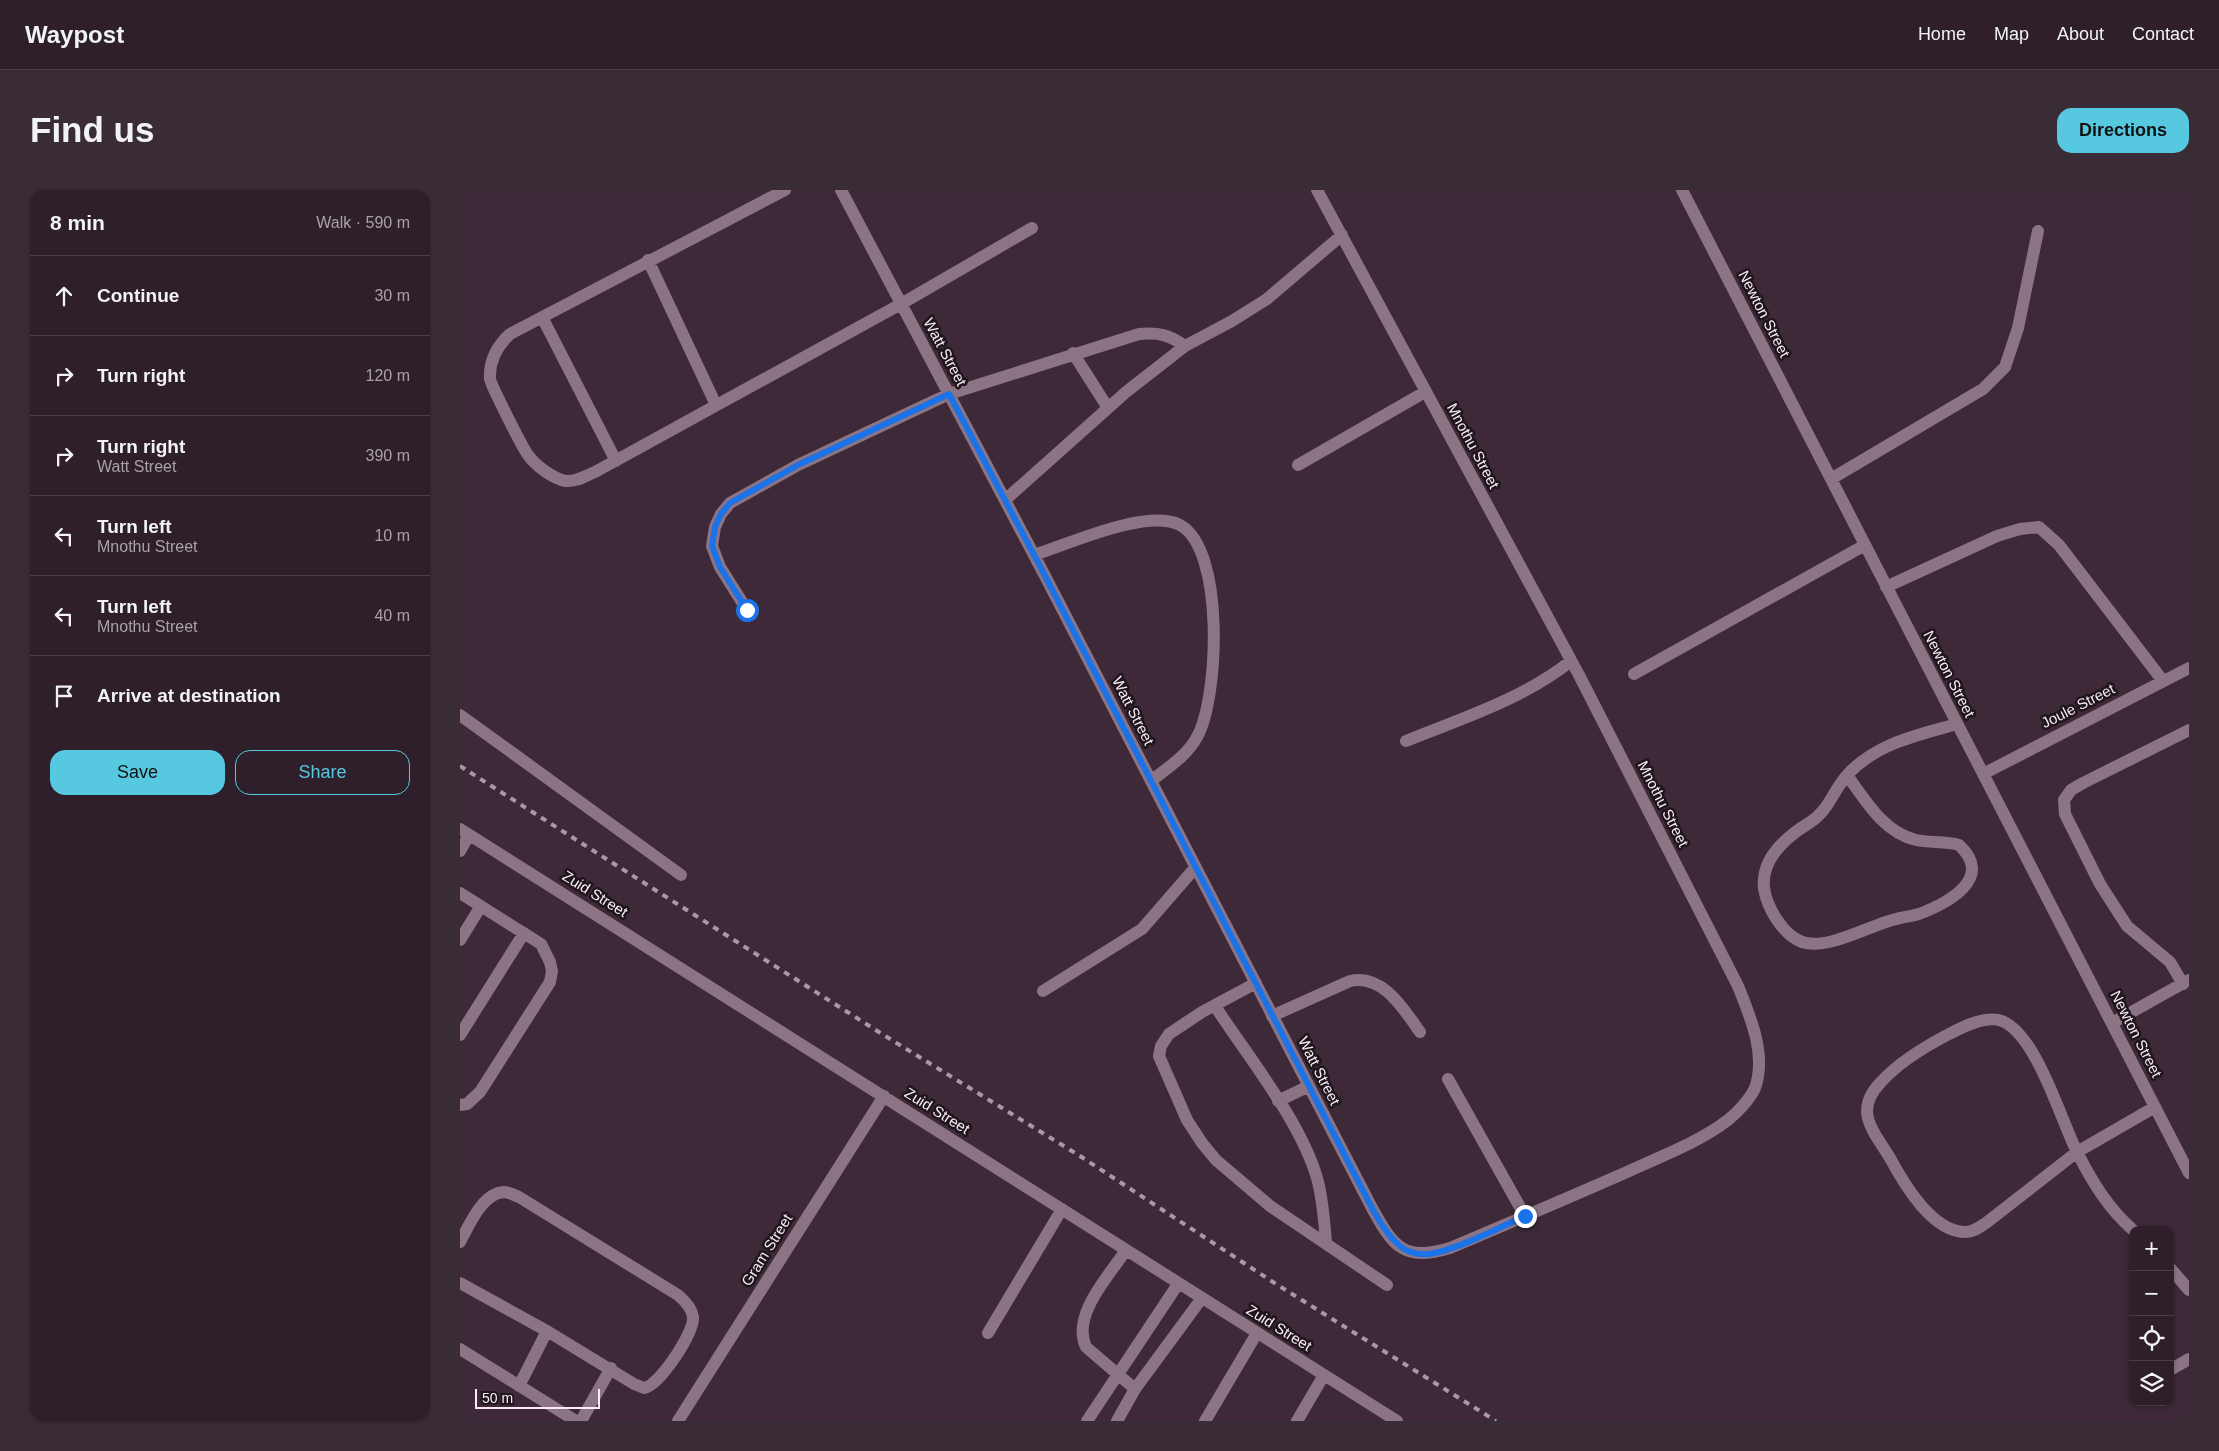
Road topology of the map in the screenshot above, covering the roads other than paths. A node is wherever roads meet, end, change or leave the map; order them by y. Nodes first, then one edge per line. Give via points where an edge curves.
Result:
1 (784, 190) edge
2 (841, 190) edge
3 (1318, 190) edge
4 (1682, 190) edge
5 (1032, 228) dead end
6 (2038, 231) dead end
7 (1342, 235) junction
8 (648, 260) junction
9 (901, 304) junction
10 (542, 317) junction
11 (1186, 346) junction
12 (1073, 353) junction
13 (1425, 392) junction
14 (949, 394) junction
15 (716, 405) junction
16 (1108, 408) junction
17 (616, 461) junction
18 (1298, 464) dead end
19 (1831, 480) junction
20 (1005, 500) junction
21 (1865, 546) junction
22 (1034, 555) junction
23 (1886, 588) junction
24 (747, 610) dead end
25 (1572, 661) junction
26 (2189, 668) edge
27 (1634, 674) dead end
28 (2163, 681) junction
29 (460, 715) edge
30 (1957, 724) junction
31 (2189, 730) edge
32 (1406, 741) dead end
33 (1848, 774) junction
34 (1983, 774) junction
35 (1151, 781) junction
36 (465, 832) edge
37 (460, 851) edge
38 (1195, 868) junction
39 (681, 875) dead end
40 (460, 893) edge
41 (481, 906) junction
42 (524, 933) junction
43 (460, 940) edge
44 (2186, 982) edge
45 (1256, 983) junction
46 (1043, 991) dead end
47 (1215, 1006) junction
48 (1272, 1016) junction
49 (2112, 1023) junction
50 (1420, 1032) dead end
51 (460, 1035) edge
52 (1448, 1079) dead end
53 (1309, 1086) junction
54 (884, 1096) junction
55 (1278, 1101) junction
56 (460, 1105) edge
57 (2155, 1107) junction
58 (2077, 1152) junction
59 (2189, 1173) edge
60 (1062, 1210) junction
61 (1525, 1216) junction
62 (2129, 1226) edge
63 (460, 1242) edge
64 (1326, 1242) junction
65 (1399, 1245) joint
66 (1126, 1250) junction
67 (2173, 1271) edge
68 (460, 1283) edge
69 (1178, 1284) junction
70 (1387, 1284) dead end
71 (2189, 1290) edge
72 (1202, 1298) junction
73 (547, 1331) junction
74 (988, 1333) dead end
75 (1257, 1333) junction
76 (460, 1349) edge
77 (2189, 1360) edge
78 (611, 1368) junction
79 (2174, 1368) edge
80 (1117, 1374) junction
81 (1324, 1376) junction
82 (519, 1386) junction
83 (1136, 1389) junction
84 (576, 1421) edge
85 (581, 1421) edge
86 (678, 1421) edge
87 (1087, 1421) edge
88 (1117, 1421) edge
89 (1205, 1421) edge
90 (1297, 1421) edge
91 (1397, 1421) edge

1 - 8 street
2 - 9 street, Watt Street
3 - 7 street, Mnothu Street
4 - 19 street, Newton Street
5 - 9 street
6 - 19 street via 2018,328 2005,368 1983,390
7 - 11 street via 1267,298
7 - 13 street, Mnothu Street
8 - 10 street
8 - 15 street
9 - 14 street, Watt Street
9 - 15 street
10 - 17 street
10 - 17 street via 502,341 491,366 490,381 528,455 540,467 564,481 577,480
11 - 12 street via 1171,336 1145,333
11 - 16 street
12 - 14 street
12 - 16 street
13 - 18 street
13 - 25 street, Mnothu Street
14 - 20 street, Watt Street
14 - 24 street via 798,465 730,503 715,527 712,546 720,567
15 - 17 street
16 - 20 street
19 - 21 street, Newton Street
20 - 22 street, Watt Street
21 - 23 street, Newton Street
21 - 27 street
22 - 35 street, Watt Street
22 - 35 street via 1134,522 1160,520 1180,526 1195,538 1206,560 1212,601 1214,655 1211,692 1198,737 1187,752
23 - 28 street via 1997,536 2020,528 2039,527 2059,545
23 - 30 street, Newton Street
25 - 32 street via 1547,679 1509,699
25 - 61 street, Mnothu Street via 1738,986 1754,1028 1759,1076 1744,1104 1701,1138
26 - 28 street, Joule Street
28 - 34 street, Joule Street
29 - 39 street
30 - 33 street via 1879,749
30 - 34 street, Newton Street
31 - 44 street via 2083,783 2071,790 2064,800 2075,834 2126,926 2170,962
33 - 33 street via 1819,816 1774,852 1765,874 1766,898 1772,912 1782,926 1802,942 1815,944 1835,940 1933,908 1966,886 1971,878 1973,868 1959,845 1907,838 1892,830 1864,799
34 - 49 street, Newton Street
35 - 38 street, Watt Street
36 - 37 street
36 - 54 street, Zuid Street
38 - 45 street, Watt Street
38 - 46 street via 1142,929
40 - 41 street
41 - 42 street
41 - 43 street
42 - 51 street
42 - 56 street via 541,944 547,953 552,971 550,982 480,1092 467,1104
44 - 49 street
45 - 47 street
45 - 48 street, Watt Street
47 - 55 street
47 - 64 street via 1169,1034 1161,1046 1159,1056 1187,1120 1216,1160 1270,1206
48 - 50 street via 1360,979 1372,981 1386,990
48 - 53 street, Watt Street
49 - 57 street, Newton Street
52 - 61 street
53 - 55 street
53 - 65 street, Watt Street via 1372,1208
54 - 60 street, Zuid Street
54 - 86 street, Gram Street
55 - 64 street via 1316,1176
57 - 58 street
57 - 59 street, Newton Street
58 - 58 street via 1974,1231 1955,1230 1940,1224 1904,1183 1868,1120 1866,1105 1874,1089 1889,1073 1928,1045 1970,1025 2000,1020 2019,1034 2033,1052
58 - 62 street via 2100,1195
60 - 66 street, Zuid Street
60 - 74 street
61 - 65 street, Mnothu Street via 1430,1254 1415,1254
63 - 78 street via 486,1201 505,1192 519,1197 604,1248 686,1302 694,1318 692,1328 655,1383 639,1387
64 - 70 street
66 - 69 street, Zuid Street
66 - 80 street via 1087,1309 1082,1327 1086,1347
67 - 71 street
68 - 73 street
69 - 72 street, Zuid Street
69 - 80 street
72 - 75 street, Zuid Street
72 - 83 street
73 - 78 street
73 - 82 street
75 - 81 street, Zuid Street
75 - 89 street
76 - 82 street
77 - 79 street
78 - 85 street
80 - 83 street
80 - 87 street
81 - 90 street
81 - 91 street, Zuid Street
82 - 84 street
83 - 88 street

